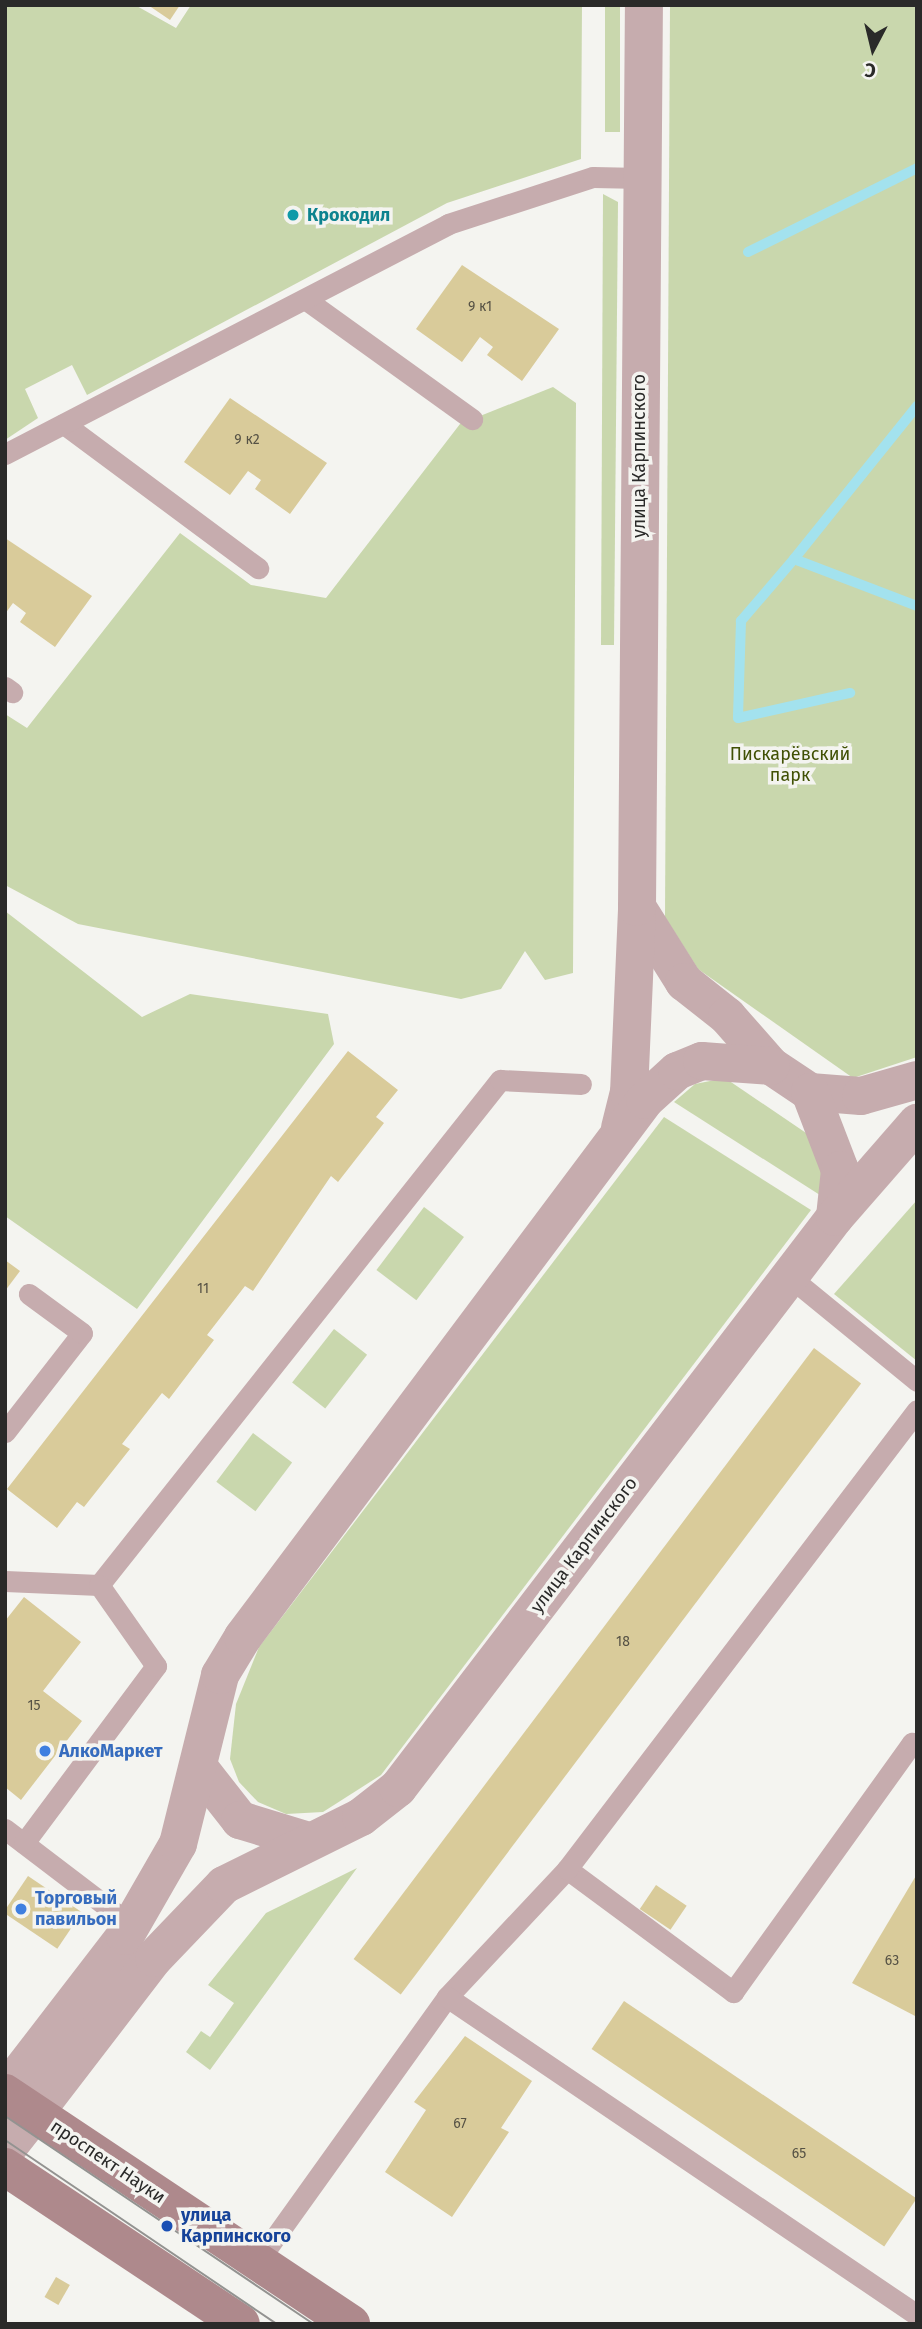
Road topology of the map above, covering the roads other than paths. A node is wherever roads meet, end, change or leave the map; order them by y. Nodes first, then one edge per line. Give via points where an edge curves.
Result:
1 (643, 5) edge
2 (641, 178) junction
3 (305, 299) junction
4 (472, 419) dead end
5 (64, 424) junction
6 (5, 454) edge
7 (258, 568) dead end
8 (637, 907) junction
9 (771, 1066) junction
10 (917, 1080) edge
11 (581, 1084) dead end
12 (810, 1092) junction
13 (917, 1123) edge
14 (618, 1133) junction
15 (835, 1217) junction
16 (790, 1277) junction
17 (29, 1294) dead end
18 (917, 1381) edge
19 (917, 1410) edge
20 (5, 1432) edge
21 (5, 1581) edge
22 (99, 1585) junction
23 (917, 1746) edge
24 (200, 1769) junction
25 (5, 1829) edge
26 (305, 1840) junction
27 (24, 1843) junction
28 (567, 1869) junction
29 (131, 1925) junction
30 (447, 1997) junction
31 (15, 2099) edge
32 (5, 2151) edge
33 (5, 2167) edge
34 (258, 2261) junction
35 (917, 2315) edge
36 (241, 2324) edge
37 (351, 2324) edge

1 - 2 street, улица Карпинского
2 - 3 lane via 593,177 448,224
2 - 8 street, улица Карпинского
3 - 4 lane
3 - 5 lane
5 - 6 lane
5 - 7 lane
8 - 9 street via 684,982 727,1016
8 - 14 street, улица Карпинского via 629,1093
9 - 12 street
9 - 14 street, улица Карпинского via 702,1061 677,1071
10 - 12 street via 861,1096
11 - 22 lane via 500,1080
12 - 15 street via 840,1170
13 - 15 street, улица Карпинского
14 - 24 street, улица Карпинского via 243,1637 220,1675
15 - 16 street, улица Карпинского
16 - 18 lane
16 - 26 street, улица Карпинского via 398,1788 361,1817
17 - 20 lane via 82,1333
19 - 28 lane
21 - 22 lane
22 - 27 lane via 156,1666
23 - 28 lane via 912,1743 733,1992
24 - 26 street via 240,1820
24 - 29 street, улица Карпинского via 178,1844
25 - 27 lane
26 - 31 street, улица Карпинского via 224,1885
27 - 29 lane
28 - 30 lane
29 - 31 street, улица Карпинского
30 - 34 lane
30 - 35 lane
31 - 32 street, улица Карпинского
31 - 34 main road, проспект Науки
33 - 36 main road
34 - 37 main road, проспект Науки

